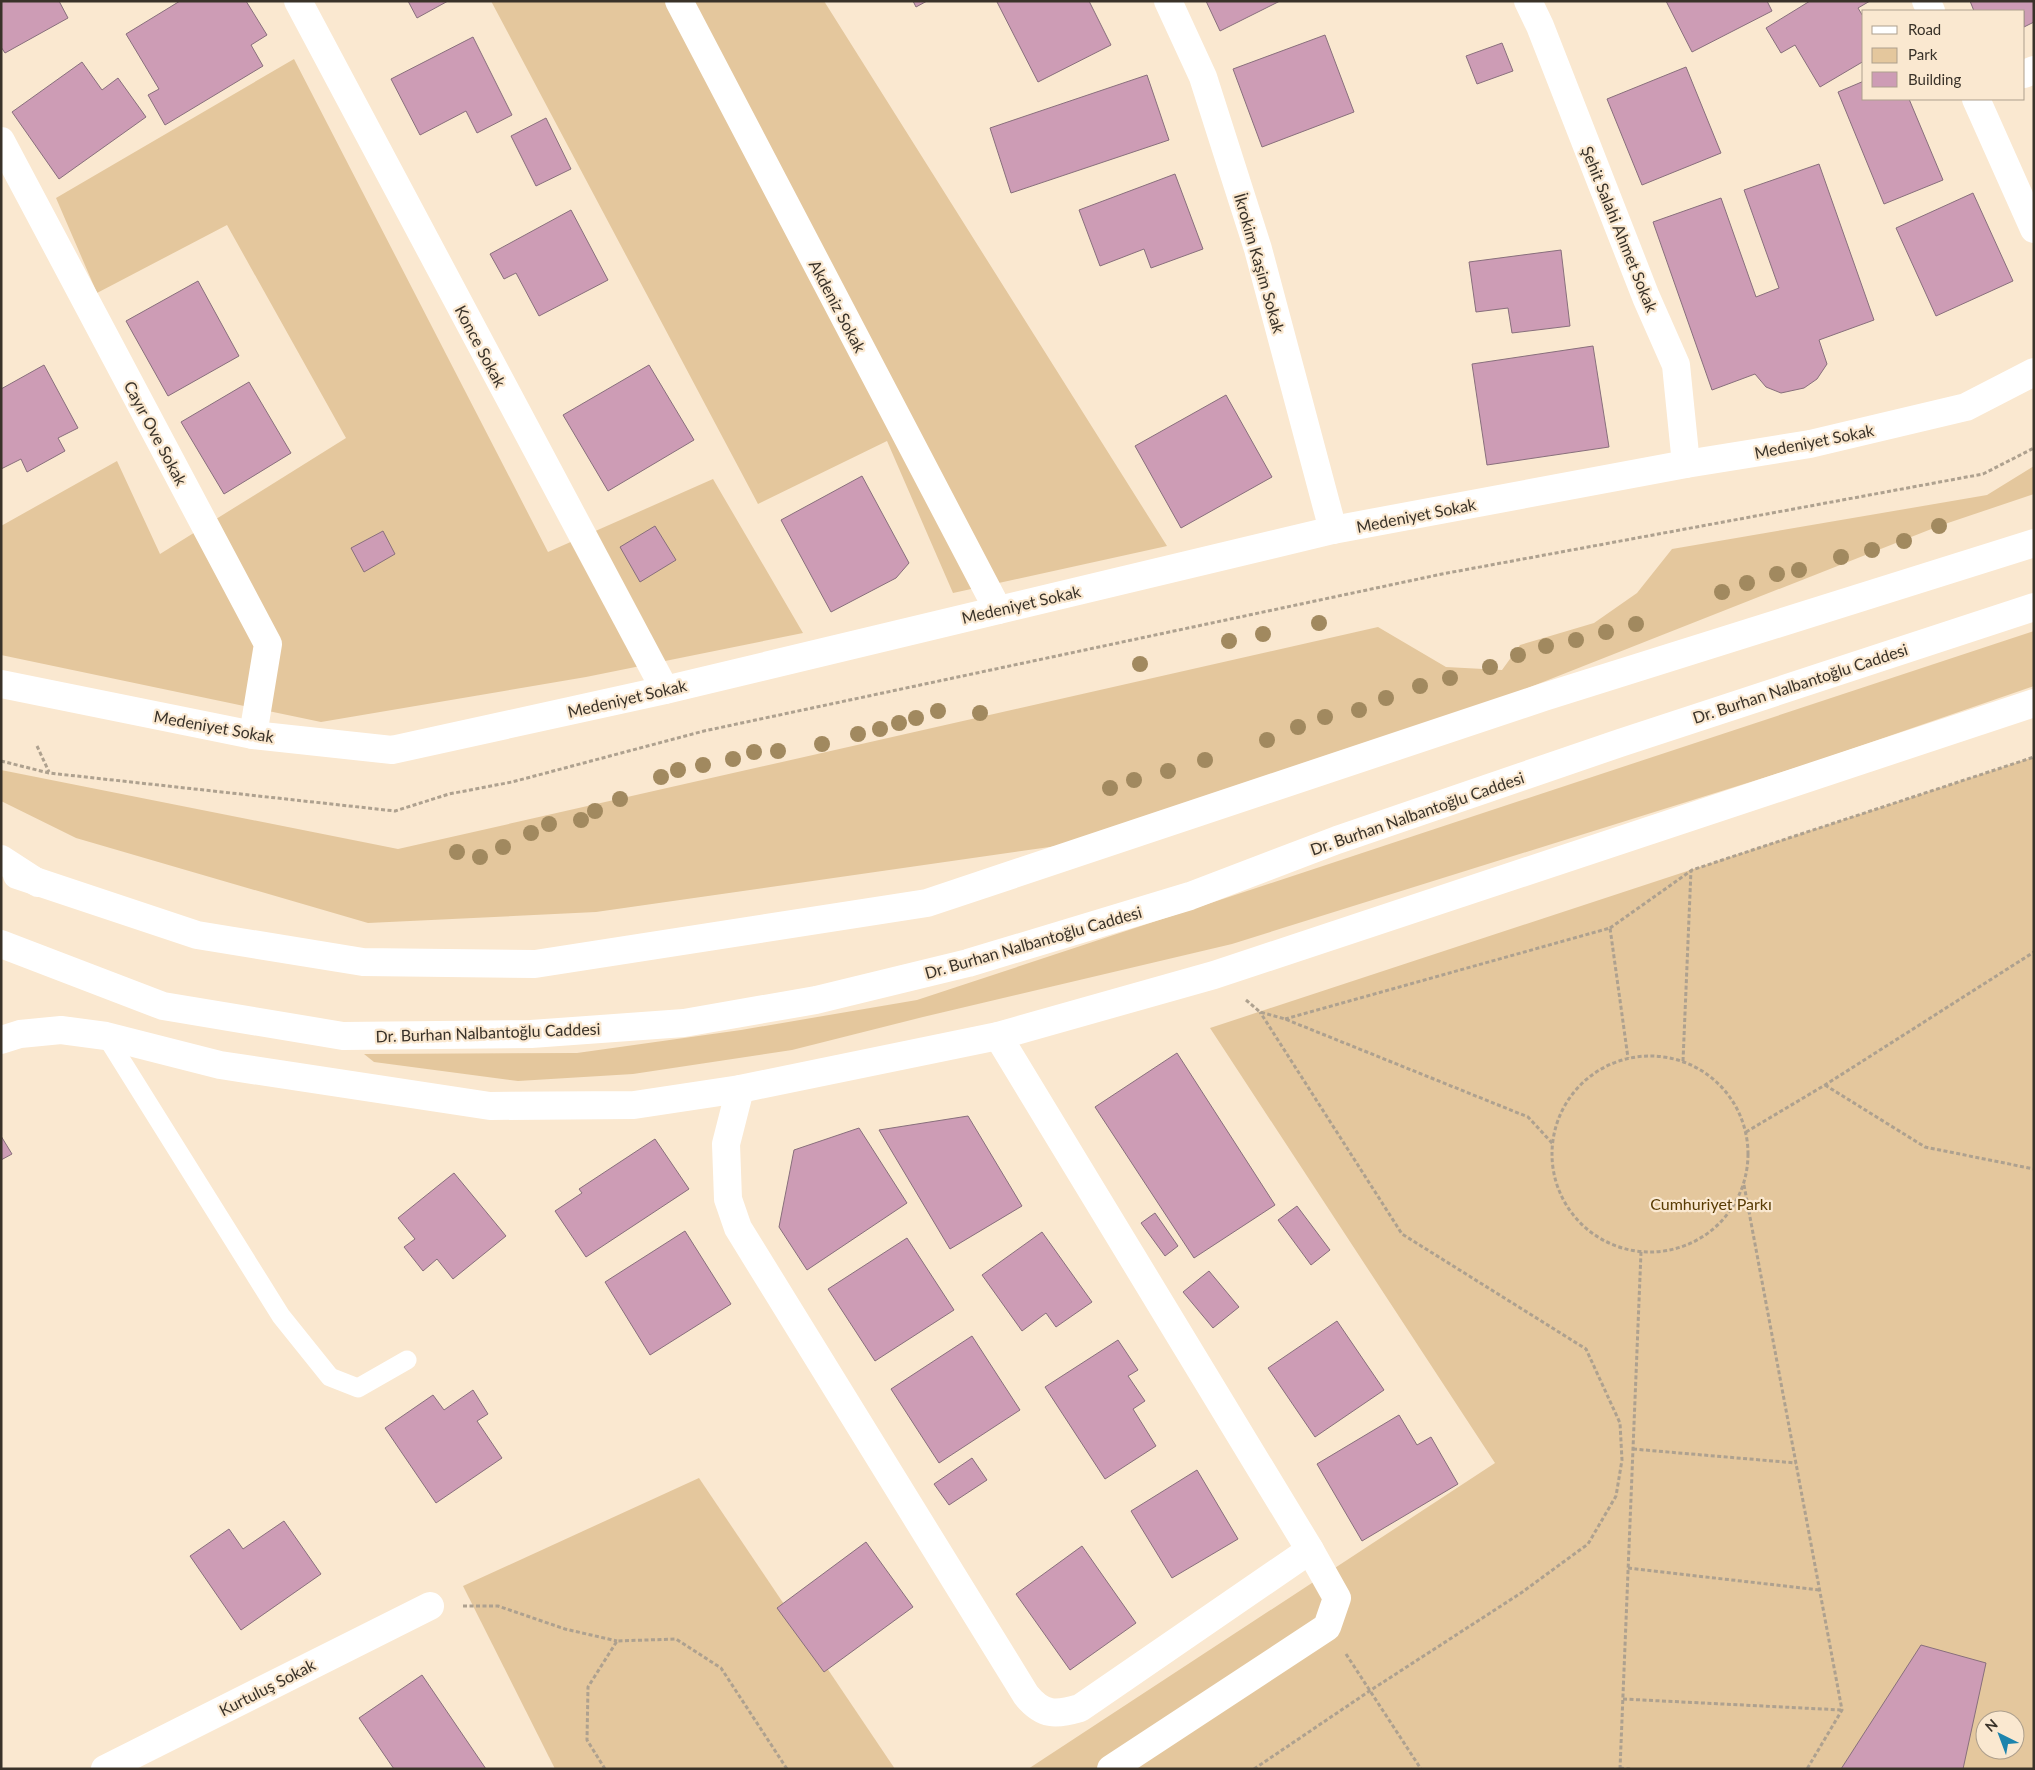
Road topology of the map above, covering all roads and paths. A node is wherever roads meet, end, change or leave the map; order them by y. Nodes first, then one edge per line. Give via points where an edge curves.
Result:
1 (298, 1) edge
2 (679, 1) edge
3 (1168, 1) edge
4 (1528, 1) edge
5 (1976, 100) edge
6 (1, 141) edge
7 (2034, 229) edge
8 (2034, 372) edge
9 (2034, 448) edge
10 (1686, 464) junction
11 (1333, 530) junction
12 (2034, 543) edge
13 (2034, 606) edge
14 (998, 610) junction
15 (1, 684) edge
16 (665, 690) junction
17 (2034, 703) edge
18 (253, 735) junction
19 (36, 746) dead end
20 (2034, 757) edge
21 (1, 761) edge
22 (49, 773) junction
23 (1, 859) edge
24 (1, 869) edge
25 (1692, 870) junction
26 (38, 883) junction
27 (1610, 928) junction
28 (1, 944) edge
29 (2034, 952) edge
30 (1214, 975) junction
31 (1260, 1012) junction
32 (1285, 1019) junction
33 (106, 1036) junction
34 (998, 1036) junction
35 (1, 1040) edge
36 (1628, 1058) junction
37 (1683, 1061) junction
38 (1825, 1085) junction
39 (740, 1089) junction
40 (1746, 1132) junction
41 (1553, 1144) junction
42 (2034, 1169) edge
43 (1744, 1185) junction
44 (1641, 1252) junction
45 (407, 1360) dead end
46 (1633, 1449) junction
47 (1796, 1463) junction
48 (1310, 1550) junction
49 (1628, 1568) junction
50 (1819, 1590) junction
51 (430, 1606) joint
52 (1327, 1627) junction
53 (617, 1641) junction
54 (1371, 1690) junction
55 (1622, 1699) junction
56 (1842, 1710) junction
57 (1420, 1768) edge
58 (1620, 1768) edge
59 (104, 1769) edge
60 (605, 1769) edge
61 (787, 1769) edge
62 (1111, 1769) edge
63 (1254, 1769) edge
64 (1630, 1769) edge
65 (1807, 1769) edge

1 - 16 main road, Konce Sokak
2 - 14 main road, Akdeniz Sokak
3 - 11 main road, İkrokim Kaşim Sokak via 1202,77 1258,249
4 - 10 main road, Şehit Salahi Ahmet Sokak via 1646,298 1676,365
5 - 7 main road
6 - 18 main road, Cayır Ove Sokak via 268,644
8 - 10 main road, Medeniyet Sokak via 1966,407 1810,444
9 - 22 path via 1983,474 1316,600 704,731 512,782 448,794 396,811
10 - 11 main road, Medeniyet Sokak
11 - 14 main road, Medeniyet Sokak
12 - 26 main road via 1544,697 927,903 535,964 363,962 197,935
13 - 28 main road, Dr. Burhan Nalbantoğlu Caddesi via 1337,840 1190,896 968,963 816,1000 684,1023 531,1034 343,1036 163,1006
14 - 16 main road, Medeniyet Sokak
15 - 18 main road, Medeniyet Sokak
16 - 18 main road, Medeniyet Sokak via 392,750
17 - 30 main road
19 - 22 path
20 - 25 path
21 - 22 path
23 - 26 main road
24 - 26 main road
25 - 27 path
25 - 37 path
27 - 32 path
27 - 36 path
29 - 38 path
30 - 31 path
30 - 34 main road
31 - 32 path
31 - 54 path via 1402,1234 1586,1349 1620,1423 1622,1460 1616,1496 1588,1544 1521,1593
32 - 41 path via 1528,1117
33 - 35 main road via 61,1030 20,1034
33 - 39 main road via 220,1065 490,1106 627,1105
33 - 45 lane via 281,1316 330,1377 358,1388
34 - 39 main road
34 - 48 main road
36 - 37 path via 1656,1056
36 - 41 path via 1600,1070 1576,1089 1560,1114
37 - 40 path via 1712,1077 1734,1101
38 - 40 path
38 - 42 path via 1925,1147
39 - 48 main road via 726,1144 728,1199 735,1221 1034,1705 1056,1713 1080,1708
40 - 43 path via 1749,1158
41 - 44 path via 1554,1175 1565,1203 1585,1227 1611,1244
43 - 44 path via 1728,1214 1704,1236 1674,1249
43 - 47 path
44 - 46 path
46 - 47 path
46 - 49 path
47 - 50 path
48 - 52 main road via 1337,1598
49 - 50 path
49 - 55 path
50 - 56 path
51 - 53 path via 498,1606 565,1629
51 - 59 main road, Kurtuluş Sokak
52 - 54 path
52 - 62 main road
53 - 60 path via 588,1687 587,1740
53 - 61 path via 676,1639 721,1668
54 - 57 path
54 - 63 path
55 - 56 path
55 - 58 path
56 - 65 path
58 - 64 path

